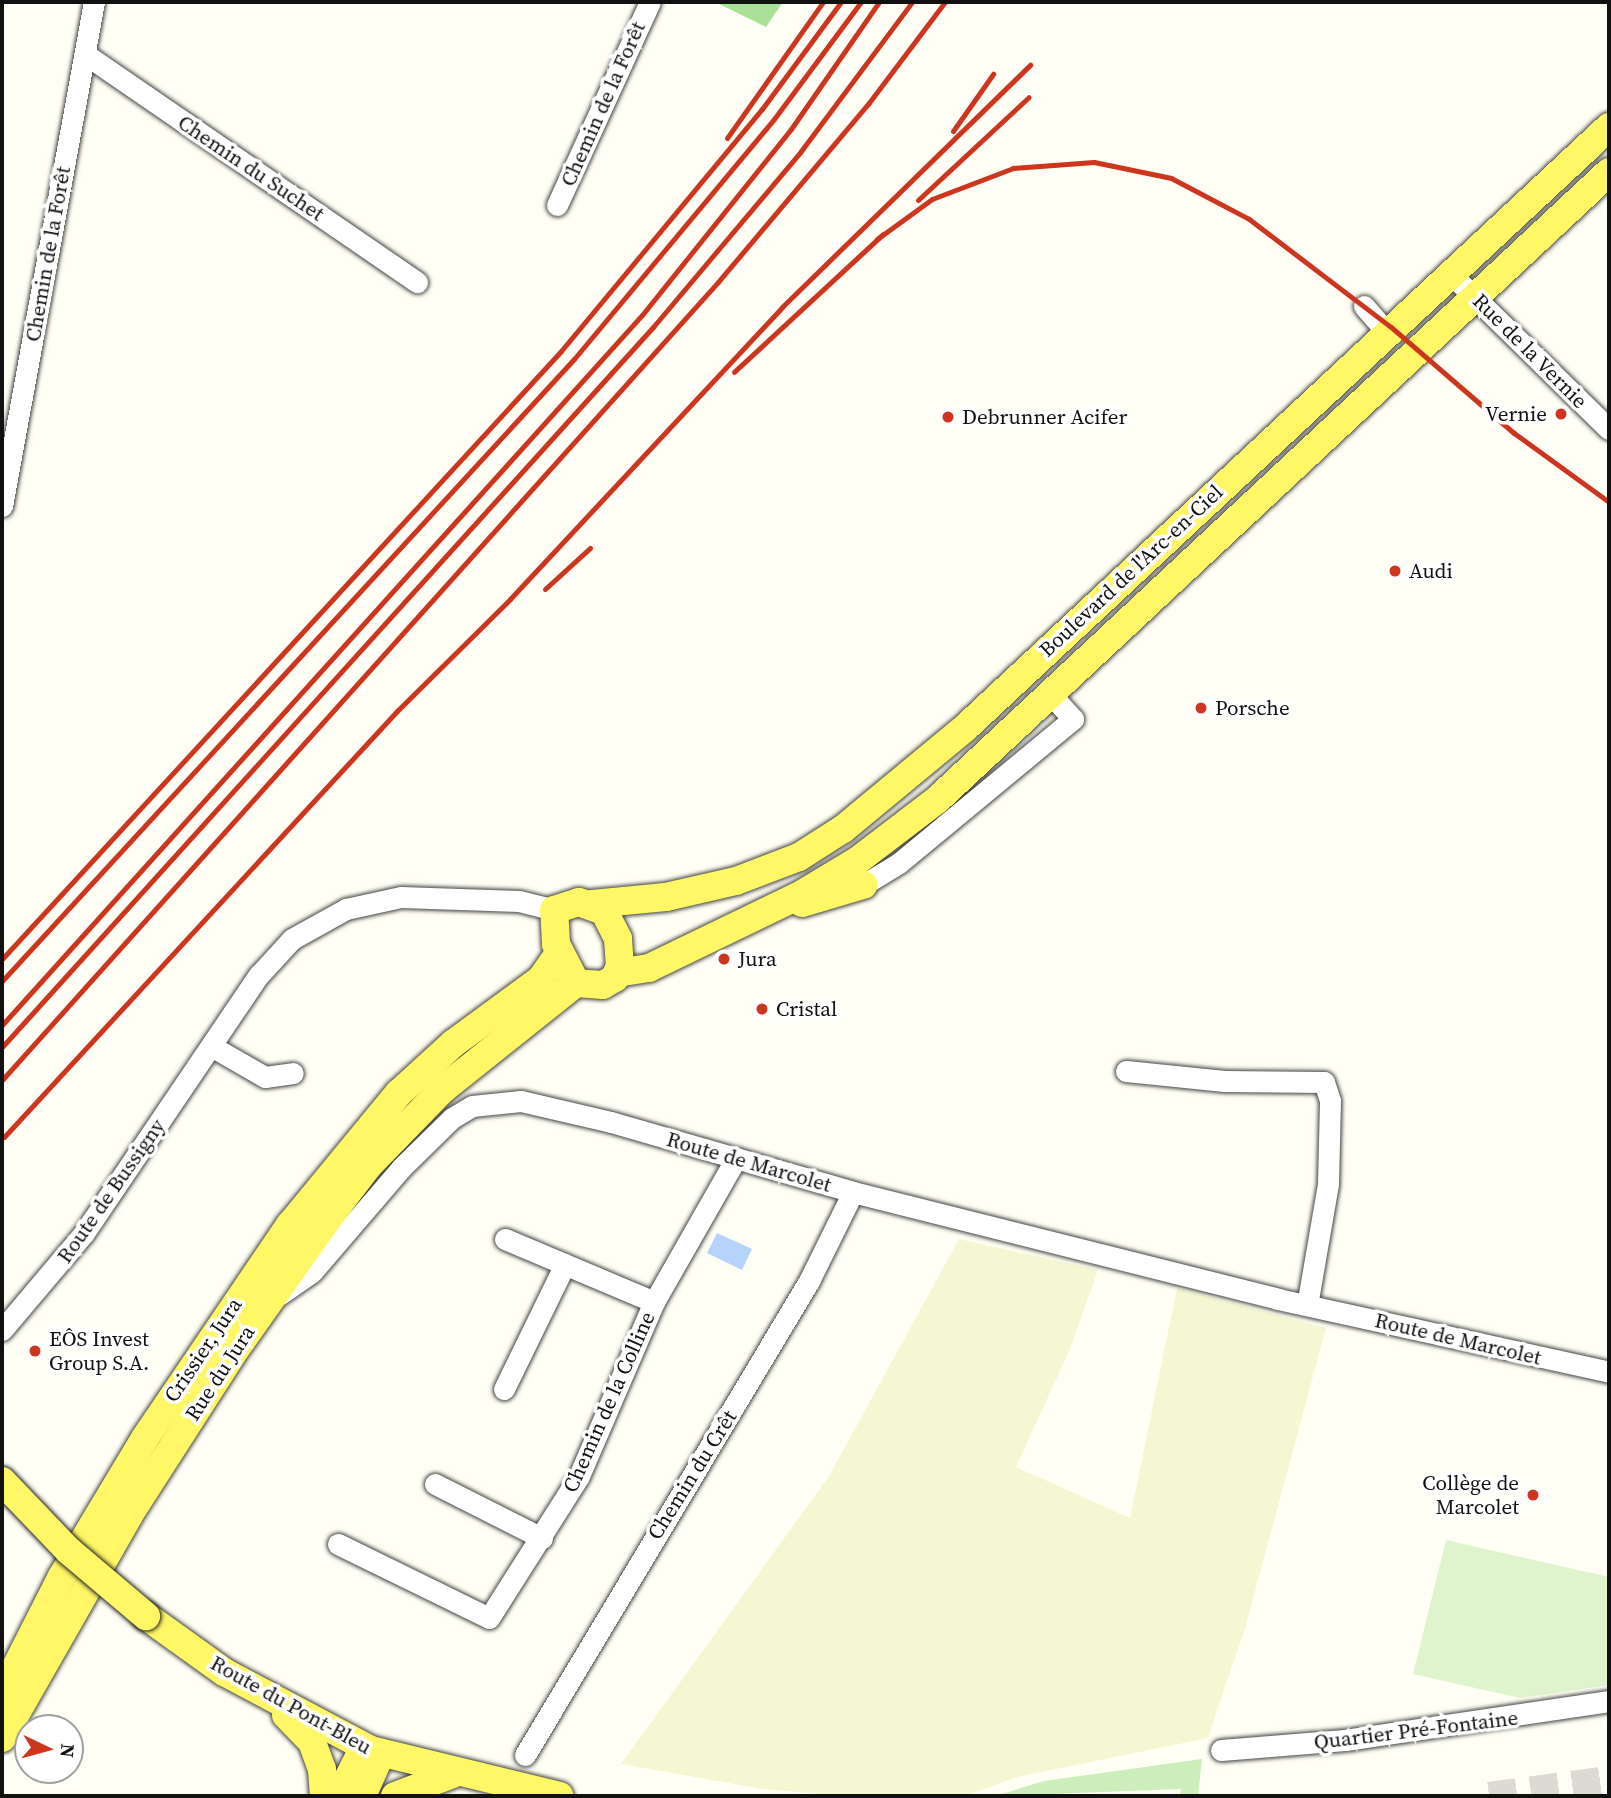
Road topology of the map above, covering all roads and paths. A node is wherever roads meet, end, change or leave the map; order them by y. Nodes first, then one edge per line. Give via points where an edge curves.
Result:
1 (94, 2) edge
2 (650, 2) edge
3 (85, 54) junction
4 (1609, 127) edge
5 (1609, 172) edge
6 (557, 205) dead end
7 (1451, 274) junction
8 (417, 282) dead end
9 (1475, 297) junction
10 (1364, 306) dead end
11 (1387, 332) junction
12 (1609, 429) edge
13 (2, 506) edge
14 (1052, 696) junction
15 (863, 885) joint
16 (592, 904) junction
17 (554, 910) junction
18 (749, 919) junction
19 (559, 953) junction
20 (617, 974) junction
21 (576, 984) junction
22 (211, 1046) junction
23 (1126, 1071) dead end
24 (293, 1073) dead end
25 (736, 1158) junction
26 (853, 1192) junction
27 (505, 1239) dead end
28 (565, 1264) junction
29 (654, 1302) junction
30 (1307, 1305) junction
31 (265, 1306) junction
32 (2, 1330) edge
33 (1609, 1372) edge
34 (504, 1390) dead end
35 (2, 1481) edge
36 (435, 1484) dead end
37 (542, 1538) junction
38 (338, 1544) dead end
39 (2, 1694) edge
40 (269, 1698) junction
41 (1609, 1702) edge
42 (2, 1738) edge
43 (1221, 1750) dead end
44 (373, 1751) junction
45 (525, 1755) dead end
46 (453, 1774) junction
47 (324, 1796) edge
48 (339, 1796) edge
49 (362, 1796) edge
50 (395, 1796) edge
51 (558, 1796) edge

1 - 3 street, Chemin de la Forêt
2 - 6 street, Chemin de la Forêt
3 - 8 street, Chemin du Suchet
3 - 13 street, Chemin de la Forêt
4 - 7 main road, Boulevard de l'Arc-en-Ciel
5 - 9 main road, Boulevard de l'Arc-en-Ciel
7 - 9 street, Rue de la Vernie
7 - 11 main road, Boulevard de l'Arc-en-Ciel
9 - 12 street, Rue de la Vernie
9 - 14 main road, Boulevard de l'Arc-en-Ciel
10 - 11 street
11 - 16 main road, Boulevard de l'Arc-en-Ciel via 965,728 843,829 799,857 736,881 666,897
14 - 15 street via 1073,719 899,863
14 - 18 main road, Boulevard de l'Arc-en-Ciel via 897,832 802,894
15 - 18 main road
16 - 17 main road, Route de Bussigny via 565,904
16 - 20 main road via 604,911 615,931 621,956
17 - 19 main road via 552,926
17 - 22 street, Route de Bussigny via 519,901 422,897 381,899 345,909 309,927 272,959
18 - 20 main road, Boulevard de l'Arc-en-Ciel via 649,968
19 - 21 main road
19 - 39 main road, Crissier, Jura via 541,979 454,1043 399,1093 340,1159 240,1295 80,1543
20 - 21 main road via 603,985
21 - 31 main road, Rue du Jura via 443,1089 368,1166
22 - 24 street via 265,1077
22 - 32 street, Route de Bussigny via 84,1233
23 - 30 street via 1224,1081 1324,1082 1330,1101 1328,1184
25 - 26 street, Route de Marcolet
25 - 29 street, Chemin de la Colline
25 - 31 street, Route de Marcolet via 521,1101 472,1106 434,1133 312,1272
26 - 30 street, Route de Marcolet
26 - 45 street, Chemin du Crêt via 810,1281
27 - 28 street, Chemin de la Colline
28 - 29 street, Chemin de la Colline
28 - 34 street
29 - 37 street, Chemin de la Colline via 579,1476
30 - 33 street, Route de Marcolet
31 - 42 main road, Rue du Jura via 75,1603
35 - 40 main road, Route du Pont-Bleu, bridge via 69,1551 146,1616
36 - 37 street
37 - 38 street, Chemin de la Colline via 489,1618
40 - 44 main road, Route du Pont-Bleu
40 - 47 main road via 312,1742 322,1769
41 - 43 street, Quartier Pré-Fontaine via 1345,1740
44 - 46 main road, Route du Pont-Bleu
44 - 48 main road
44 - 49 main road
46 - 50 main road
46 - 51 main road, Route du Pont-Bleu

